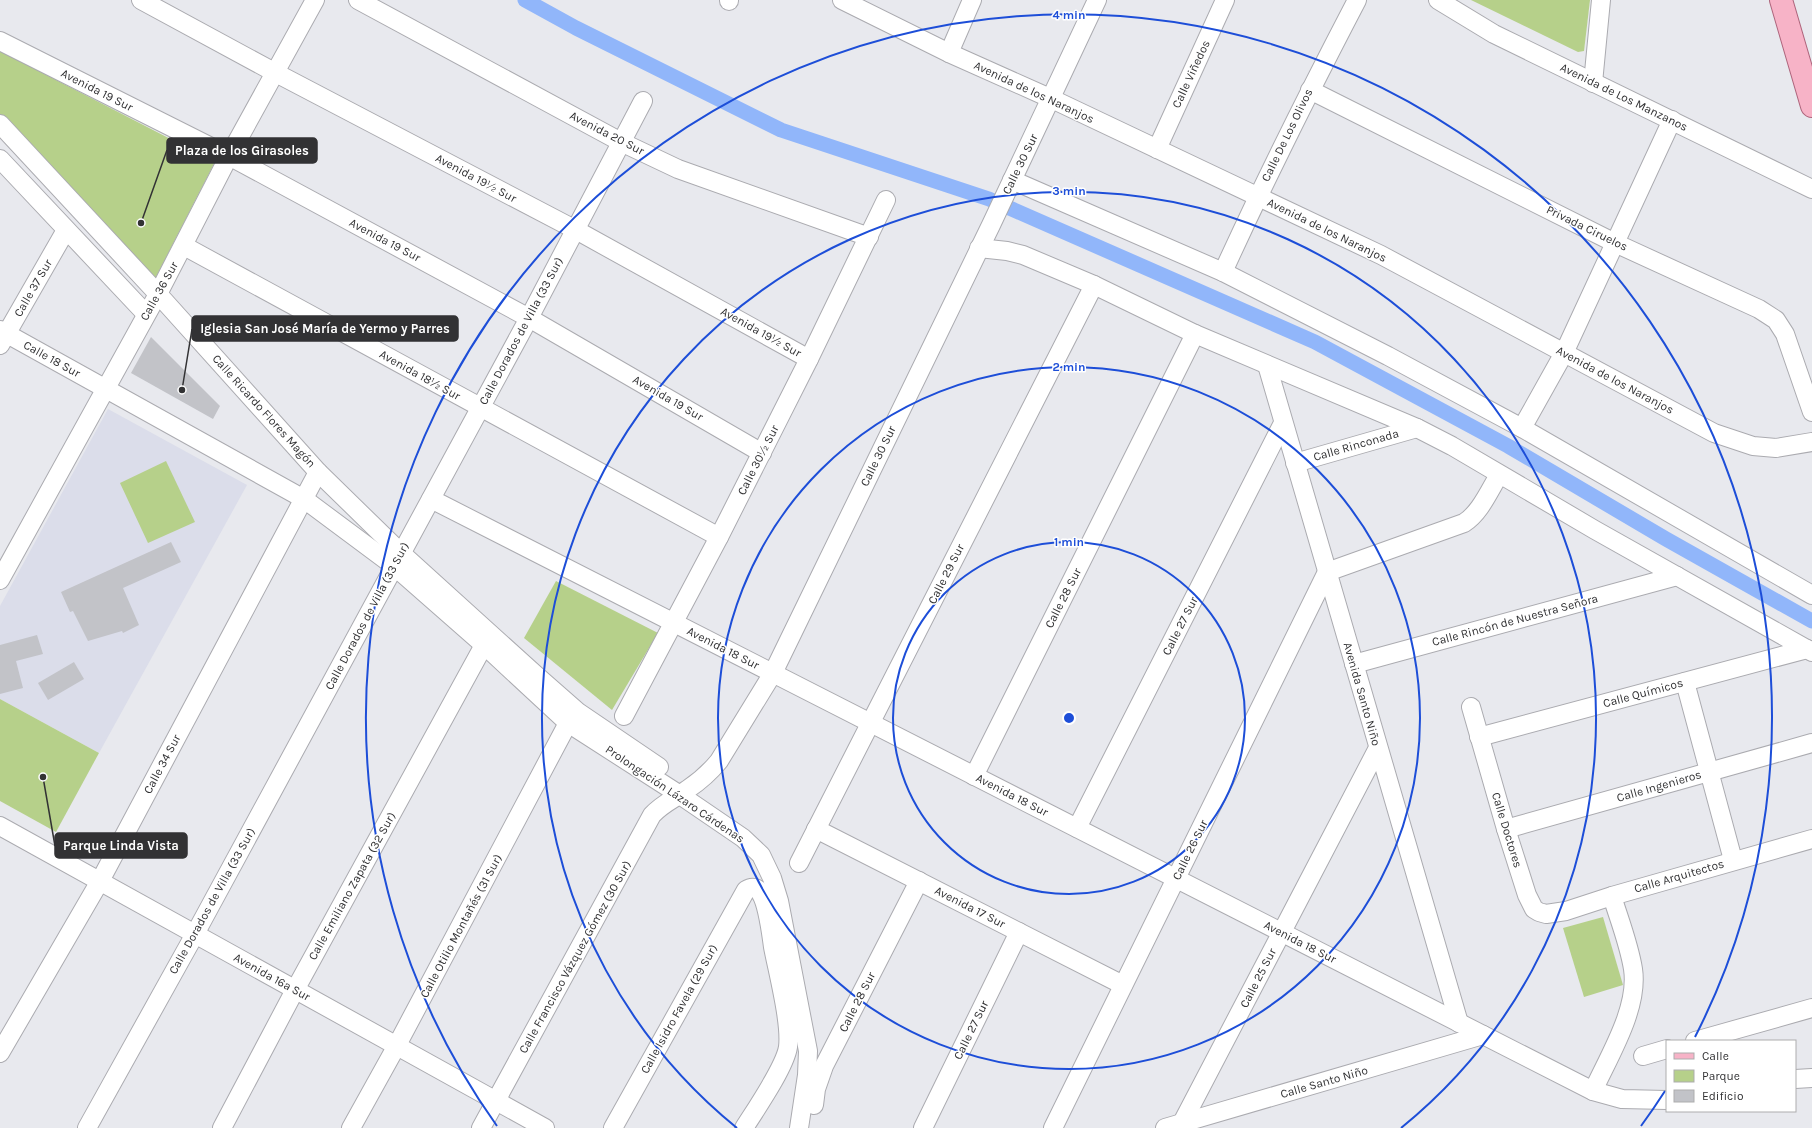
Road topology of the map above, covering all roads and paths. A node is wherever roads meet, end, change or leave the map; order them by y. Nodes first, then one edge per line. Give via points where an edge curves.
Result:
1 (141, 0) edge
2 (315, 0) edge
3 (358, 0) edge
4 (843, 0) edge
5 (972, 0) edge
6 (1097, 0) edge
7 (1225, 0) edge
8 (1357, 0) edge
9 (1438, 0) edge
10 (1601, 0) edge
11 (1781, 0) edge
12 (0, 42) edge
13 (949, 53) junction
14 (274, 72) junction
15 (1593, 83) junction
16 (1310, 90) junction
17 (1052, 99) junction
18 (643, 101) dead end
19 (1812, 106) edge
20 (1672, 120) junction
21 (0, 124) edge
22 (621, 142) junction
23 (1157, 149) junction
24 (229, 156) junction
25 (0, 159) edge
26 (1009, 186) junction
27 (1812, 189) edge
28 (1257, 196) junction
29 (886, 200) dead end
30 (66, 230) junction
31 (576, 230) junction
32 (869, 237) junction
33 (1615, 243) junction
34 (184, 246) junction
35 (979, 248) junction
36 (1223, 272) junction
37 (1094, 285) junction
38 (158, 294) junction
39 (146, 314) junction
40 (529, 318) junction
41 (1195, 334) junction
42 (2, 336) edge
43 (1564, 353) junction
44 (809, 359) junction
45 (1267, 365) junction
46 (105, 389) junction
47 (480, 408) junction
48 (1812, 412) edge
49 (1283, 423) junction
50 (1417, 428) junction
51 (1522, 428) junction
52 (1812, 442) edge
53 (762, 452) junction
54 (1295, 464) junction
55 (318, 472) junction
56 (1499, 475) junction
57 (304, 499) junction
58 (431, 499) junction
59 (719, 538) junction
60 (398, 560) junction
61 (1327, 572) junction
62 (1677, 576) junction
63 (0, 580) edge
64 (1812, 595) edge
65 (673, 622) junction
66 (484, 645) junction
67 (1809, 650) edge
68 (1354, 664) junction
69 (773, 673) junction
70 (1685, 682) junction
71 (1471, 706) dead end
72 (624, 716) dead end
73 (568, 723) junction
74 (870, 723) junction
75 (1479, 737) junction
76 (1812, 743) edge
77 (1378, 748) junction
78 (1709, 772) junction
79 (974, 776) junction
80 (684, 791) junction
81 (0, 826) edge
82 (1076, 828) junction
83 (816, 829) junction
84 (1506, 829) junction
85 (1812, 839) edge
86 (1733, 860) junction
87 (800, 863) dead end
88 (1176, 879) junction
89 (100, 881) junction
90 (919, 881) junction
91 (1612, 896) junction
92 (1546, 914) joint
93 (1019, 932) junction
94 (1281, 932) junction
95 (195, 934) junction
96 (1123, 985) junction
97 (295, 990) junction
98 (1812, 1008) edge
99 (1459, 1023) junction
100 (1483, 1035) junction
101 (1699, 1040) edge
102 (396, 1047) junction
103 (1666, 1049) edge
104 (0, 1053) edge
105 (1643, 1056) dead end
106 (1812, 1078) edge
107 (1796, 1079) edge
108 (1593, 1091) junction
109 (1666, 1100) edge
110 (496, 1101) junction
111 (1182, 1123) junction
112 (87, 1128) edge
113 (222, 1128) edge
114 (351, 1128) edge
115 (481, 1128) edge
116 (545, 1128) edge
117 (613, 1128) edge
118 (744, 1128) edge
119 (798, 1128) edge
120 (810, 1128) edge
121 (923, 1128) edge
122 (1052, 1128) edge
123 (1165, 1128) edge

1 - 14 street, Avenida 19½ Sur
2 - 14 street, Calle 36 Sur
3 - 22 street, Avenida 20 Sur
4 - 13 street, Avenida de los Naranjos
5 - 13 street
6 - 17 street, Calle 30 Sur
7 - 23 street, Calle Viñedos
8 - 16 street, Calle De Los Olivos
9 - 15 street, Avenida de Los Manzanos via 1494,34
10 - 15 street
11 - 19 main road
12 - 24 street, Avenida 19 Sur
13 - 17 street, Avenida de los Naranjos
14 - 24 street, Calle 36 Sur
14 - 31 street, Avenida 19½ Sur
15 - 20 street, Avenida de Los Manzanos
16 - 28 street, Calle De Los Olivos
16 - 33 street, Privada Ciruelos
17 - 23 street, Avenida de los Naranjos
17 - 26 street, Calle 30 Sur
18 - 22 street, Calle Dorados de Villa (33 Sur)
20 - 27 street, Avenida de Los Manzanos
20 - 33 street
21 - 38 street, Calle Ricardo Flores Magón
22 - 31 street, Calle Dorados de Villa (33 Sur)
22 - 32 street, Avenida 20 Sur via 678,169
23 - 28 street, Avenida de los Naranjos
24 - 34 street, Calle 36 Sur
24 - 40 street, Avenida 19 Sur
25 - 30 street
26 - 35 street, Calle 30 Sur
26 - 36 street
28 - 36 street, Calle De Los Olivos
28 - 43 street, Avenida de los Naranjos via 1381,256
29 - 32 street, Calle 30½ Sur
30 - 39 street
30 - 42 street, Calle 37 Sur
31 - 40 street, Calle Dorados de Villa (33 Sur)
31 - 44 street, Avenida 19½ Sur
32 - 44 street, Calle 30½ Sur
33 - 43 street
33 - 48 street, Privada Ciruelos via 1759,309 1776,320 1785,334
34 - 38 street, Calle 36 Sur
34 - 47 street, Avenida 18½ Sur
35 - 37 street via 1007,250 1024,255
35 - 69 street, Calle 30 Sur
36 - 51 street via 1395,359
37 - 41 street
37 - 74 street, Calle 29 Sur
38 - 39 street, Calle 36 Sur
38 - 55 street, Calle Ricardo Flores Magón
39 - 46 street, Calle 36 Sur
40 - 47 street, Calle Dorados de Villa (33 Sur)
40 - 53 street, Avenida 19 Sur
41 - 45 street
41 - 79 street, Calle 28 Sur
42 - 46 street, Calle 18 Sur
43 - 51 street
43 - 52 street, Avenida de los Naranjos via 1714,433 1734,441 1776,448
44 - 53 street, Calle 30½ Sur
45 - 49 street, Avenida Santo Niño
45 - 50 street
46 - 57 street
46 - 63 street, Calle 36 Sur
47 - 58 street, Calle Dorados de Villa (33 Sur)
47 - 59 street, Avenida 18½ Sur
49 - 54 street, Avenida Santo Niño
49 - 82 street, Calle 27 Sur
50 - 54 street, Calle Rinconada
50 - 56 street
51 - 64 street
53 - 59 street, Calle 30½ Sur
54 - 61 street, Avenida Santo Niño
55 - 57 street, Calle 34 Sur
55 - 60 street, Calle Ricardo Flores Magón
56 - 61 street via 1476,512 1464,523
56 - 62 street
57 - 60 street
57 - 89 street, Calle 34 Sur
58 - 60 street, Calle Dorados de Villa (33 Sur)
58 - 65 street, Avenida 18 Sur
59 - 65 street, Calle 30½ Sur
60 - 66 street, Prolongación Lázaro Cárdenas
60 - 80 street, Prolongación Lázaro Cárdenas via 578,712
60 - 95 street, Calle Dorados de Villa (33 Sur)
61 - 68 street, Avenida Santo Niño
61 - 88 street, Calle 26 Sur
62 - 67 street
62 - 68 street, Calle Rincón de Nuestra Señora
65 - 69 street, Avenida 18 Sur
65 - 72 street, Calle 30½ Sur
66 - 73 street, Prolongación Lázaro Cárdenas
66 - 97 street, Calle Emiliano Zapata (32 Sur)
67 - 70 street, Calle Químicos
68 - 77 street, Avenida Santo Niño
69 - 74 street, Avenida 18 Sur
69 - 80 street, Calle 30 Sur via 720,761 709,773
70 - 75 street, Calle Químicos
70 - 78 street
71 - 75 street, Calle Doctores
73 - 80 street, Prolongación Lázaro Cárdenas
73 - 102 street, Calle Otilio Montañés (31 Sur)
74 - 79 street, Avenida 18 Sur
74 - 83 street, Calle 29 Sur
75 - 84 street, Calle Doctores
76 - 78 street, Calle Ingenieros
77 - 94 street, Calle 25 Sur
77 - 99 street, Avenida Santo Niño
78 - 84 street, Calle Ingenieros
78 - 86 street
79 - 82 street, Avenida 18 Sur
80 - 110 street, Calle Francisco Vázquez Gómez (30 Sur) via 652,815
80 - 119 street, Prolongación Lázaro Cárdenas via 761,855 772,878 779,901 808,1051 807,1075
81 - 89 street, Avenida 16a Sur
82 - 88 street, Avenida 18 Sur
83 - 87 street, Calle 29 Sur
83 - 90 street, Avenida 17 Sur
84 - 92 street, Calle Doctores via 1530,902 1534,909
85 - 86 street, Calle Arquitectos
86 - 91 street, Calle Arquitectos
88 - 94 street, Avenida 18 Sur
88 - 96 street, Calle 26 Sur
89 - 95 street, Avenida 16a Sur
89 - 104 street, Calle 34 Sur
90 - 93 street, Avenida 17 Sur
90 - 120 street, Calle 28 Sur via 824,1066 816,1089
91 - 92 street, Calle Arquitectos via 1566,911
91 - 108 street via 1633,968 1634,993 1629,1013
93 - 96 street, Avenida 17 Sur
93 - 121 street, Calle 27 Sur
94 - 99 street, Avenida 18 Sur
94 - 111 street, Calle 25 Sur
95 - 97 street, Avenida 16a Sur
95 - 112 street, Calle Dorados de Villa (33 Sur)
96 - 122 street, Calle 26 Sur
97 - 102 street, Avenida 16a Sur
97 - 113 street, Calle Emiliano Zapata (32 Sur)
98 - 101 street
99 - 100 street, Avenida 18 Sur
100 - 108 street, Avenida 18 Sur
100 - 111 street, Calle Santo Niño
102 - 110 street, Avenida 16a Sur
102 - 114 street, Calle Otilio Montañés (31 Sur)
103 - 105 street
106 - 107 street
108 - 109 street, Avenida 18 Sur via 1622,1099
110 - 115 street, Calle Francisco Vázquez Gómez (30 Sur)
110 - 116 street, Avenida 16a Sur
111 - 123 street, Calle Santo Niño
117 - 118 street, Calle Isidro Favela (29 Sur) via 746,890 754,888 762,894 769,922 788,1034 788,1048 783,1062

